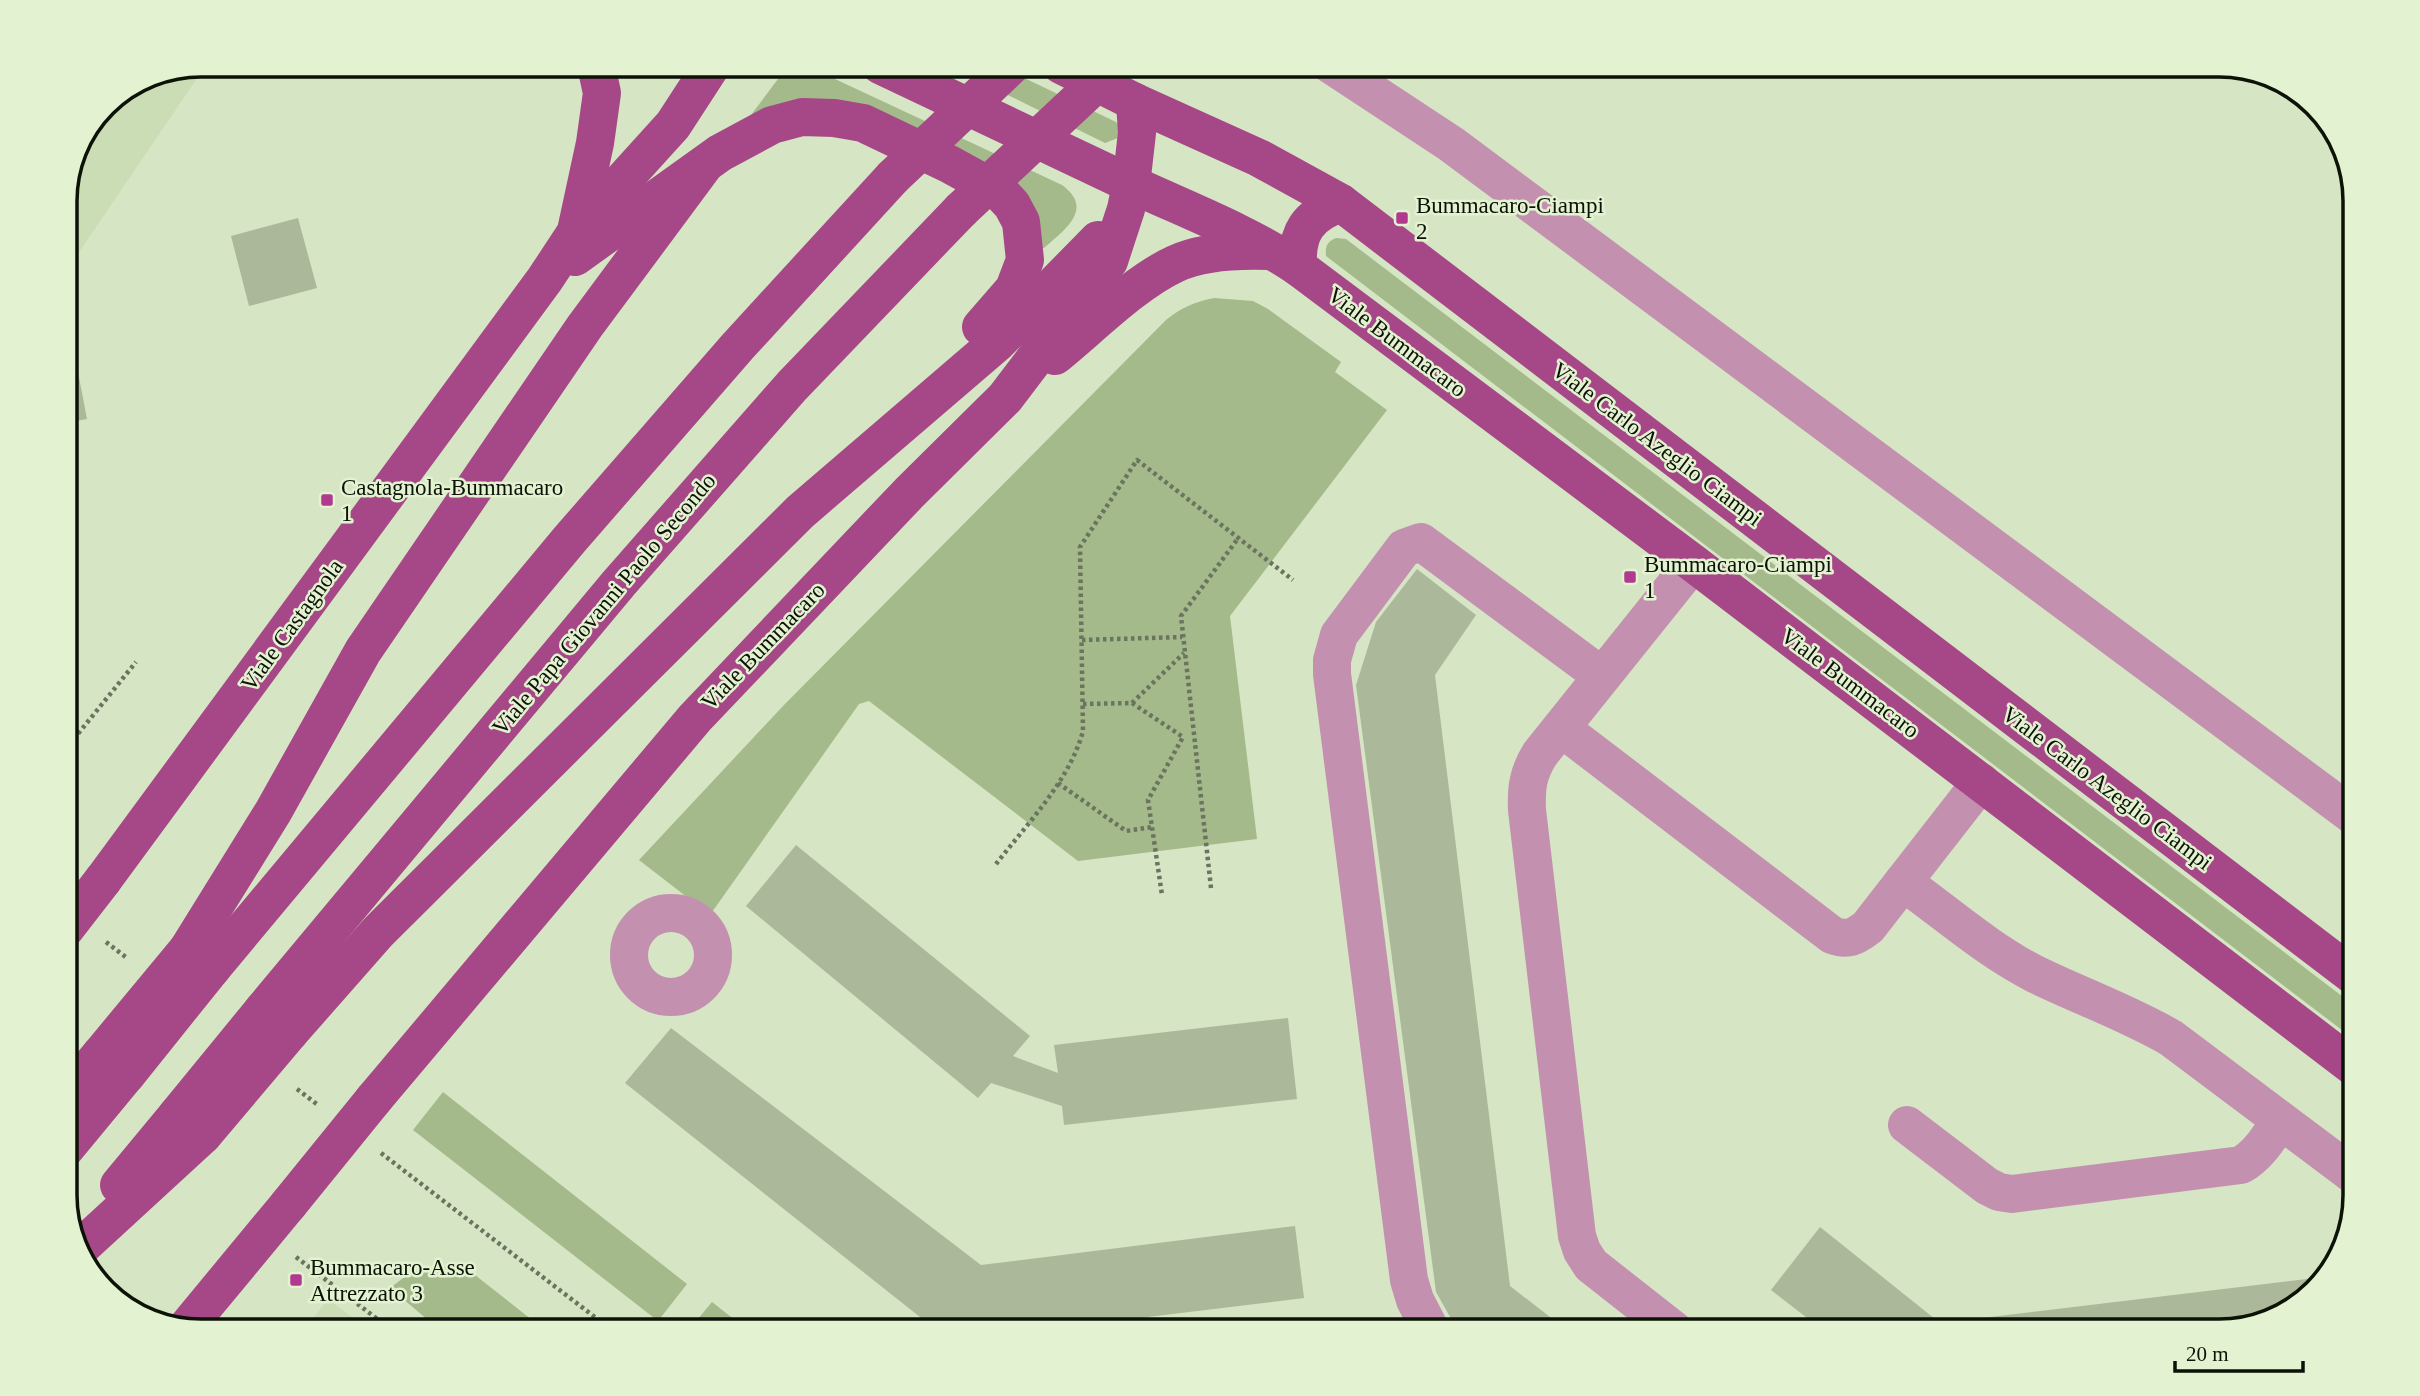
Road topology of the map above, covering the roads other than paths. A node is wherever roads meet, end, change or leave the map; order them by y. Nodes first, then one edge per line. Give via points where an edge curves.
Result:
1 (598, 77) edge
2 (704, 77) edge
3 (925, 77) edge
4 (999, 77) edge
5 (1084, 77) edge
6 (1103, 77) edge
7 (1349, 77) edge
8 (1135, 102) junction
9 (673, 125) junction
10 (703, 167) junction
11 (1129, 197) junction
12 (1340, 203) junction
13 (628, 219) junction
14 (576, 232) junction
15 (1287, 259) junction
16 (545, 279) junction
17 (585, 326) junction
18 (937, 395) junction
19 (1005, 398) junction
20 (909, 493) junction
21 (1693, 563) junction
22 (1602, 676) junction
23 (1561, 728) junction
24 (1980, 782) junction
25 (2343, 808) edge
26 (1903, 882) junction
27 (77, 914) edge
28 (200, 958) junction
29 (2343, 968) edge
30 (277, 1021) junction
31 (2343, 1059) edge
32 (114, 1064) junction
33 (77, 1089) edge
34 (2280, 1121) junction
35 (190, 1125) junction
36 (1908, 1125) dead end
37 (77, 1128) edge
38 (2343, 1167) edge
39 (83, 1231) edge
40 (86, 1241) edge
41 (194, 1319) edge
42 (1425, 1319) edge
43 (1660, 1319) edge

1 - 14 main road via 601,93 595,143
2 - 9 main road
3 - 11 main road, Viale Bummacaro
4 - 28 main road, bridge via 893,177 738,346
5 - 8 main road, Viale Carlo Azeglio Ciampi
6 - 30 main road, Viale Papa Giovanni Paolo Secondo, bridge via 961,210 792,386 628,573
7 - 25 street via 1451,144
8 - 11 main road, Viale Bummacaro via 1137,133
8 - 12 main road, Viale Carlo Azeglio Ciampi via 1259,158
9 - 13 main road
9 - 14 main road
10 - 13 main road
10 - 17 main road
10 - 18 main road via 772,125 802,117 834,118 863,123 1000,192 1021,222 1025,260 1014,289 957,353
11 - 15 main road, Viale Bummacaro
11 - 18 main road via 998,342
11 - 19 main road, Viale Bummacaro via 1109,261
12 - 15 main road via 1311,219 1297,250
12 - 29 main road, Viale Carlo Azeglio Ciampi
13 - 16 main road
13 - 17 main road
14 - 16 main road, Viale Castagnola
15 - 19 main road via 1220,253 1176,264 1138,288
15 - 21 main road, Viale Bummacaro
16 - 27 main road, Viale Castagnola, bridge
17 - 28 main road via 363,651
18 - 20 main road
18 - 30 main road via 800,512 378,932
19 - 20 main road, Viale Bummacaro
20 - 41 main road, Viale Bummacaro, bridge via 695,718
21 - 22 street
21 - 24 main road, Viale Bummacaro
22 - 23 street
22 - 42 street via 1421,542 1404,548 1334,646 1332,674 1409,1280
23 - 26 street via 1832,935 1855,937
23 - 43 street via 1539,754 1526,789 1577,1236 1591,1265
24 - 26 street
24 - 31 main road, Viale Bummacaro
26 - 34 street via 2034,973 2171,1038
28 - 32 main road, bridge
30 - 35 main road, bridge
32 - 33 main road
32 - 37 main road
34 - 36 street via 2259,1151 2241,1165 2012,1194 1987,1186
34 - 38 street
35 - 39 main road
35 - 40 main road

